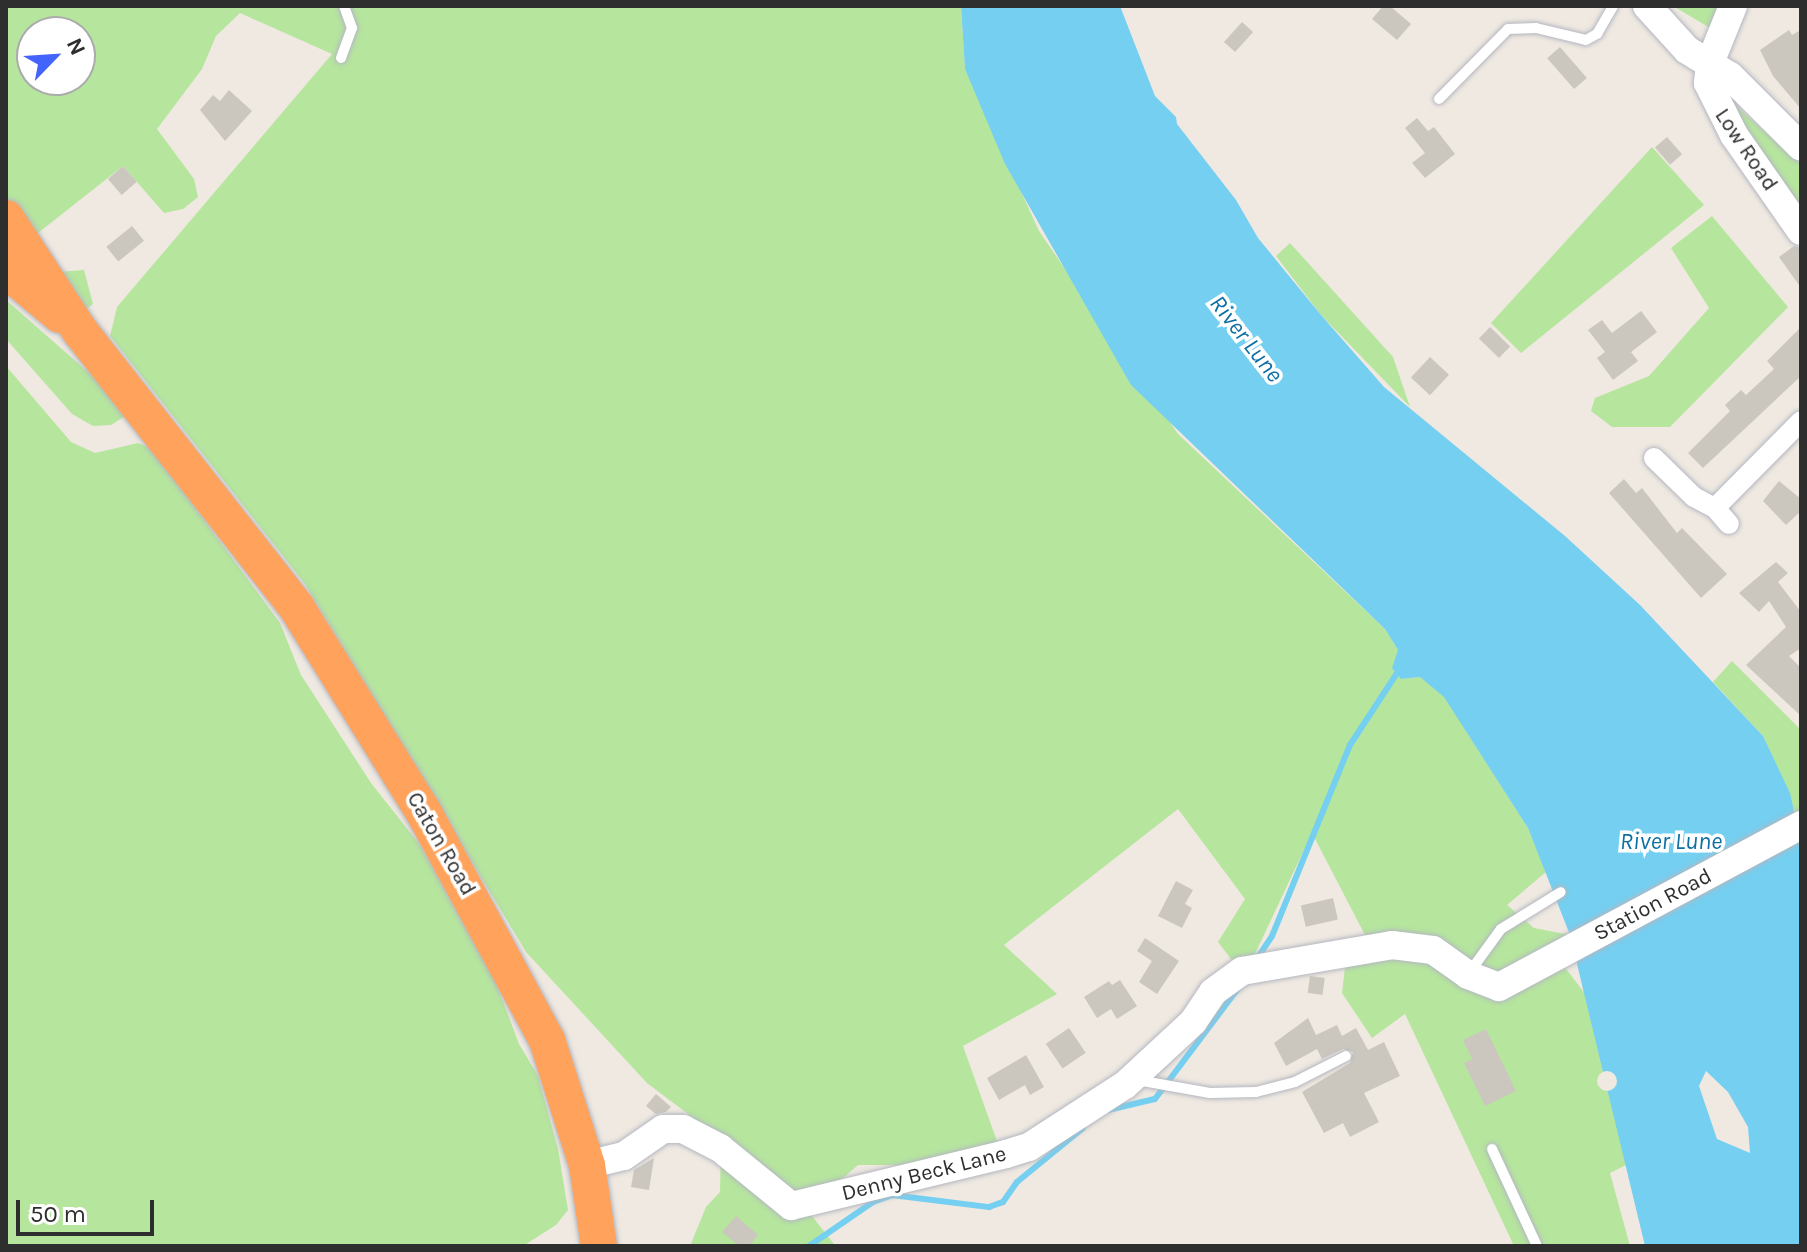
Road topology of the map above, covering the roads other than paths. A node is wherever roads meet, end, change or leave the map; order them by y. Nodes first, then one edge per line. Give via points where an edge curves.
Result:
1 (344, 6) edge
2 (1613, 6) edge
3 (1647, 6) edge
4 (1733, 6) edge
5 (341, 58) dead end
6 (1710, 63) junction
7 (1439, 99) dead end
8 (1801, 147) edge
9 (6, 218) edge
10 (1801, 231) edge
11 (6, 270) edge
12 (80, 331) junction
13 (1801, 421) edge
14 (1654, 458) dead end
15 (1715, 508) junction
16 (1729, 524) dead end
17 (1801, 825) edge
18 (1561, 892) dead end
19 (1547, 961) joint
20 (1468, 975) junction
21 (1346, 1056) dead end
22 (1140, 1081) junction
23 (1492, 1149) dead end
24 (587, 1165) junction
25 (599, 1246) edge
26 (1537, 1246) edge

1 - 5 lane via 352,28
2 - 7 lane via 1597,34 1586,40 1536,28 1508,29
3 - 6 street via 1687,50
4 - 6 street
6 - 8 street
6 - 10 street, Low Road via 1713,101
9 - 12 highway
11 - 12 highway
12 - 24 highway, Caton Road via 201,479 347,685 505,956 547,1040
13 - 15 street
14 - 15 street via 1694,497
15 - 16 street
17 - 19 street, Station Road
18 - 20 lane via 1501,929
19 - 20 street, Denny Beck Lane via 1499,987
20 - 22 street, Denny Beck Lane via 1433,950 1392,945 1254,969 1213,992
21 - 22 lane via 1295,1082 1256,1092
22 - 24 street, Denny Beck Lane via 1029,1147 807,1205 791,1206 720,1148 683,1129 663,1129 624,1156
23 - 26 lane
24 - 25 highway, Caton Road

